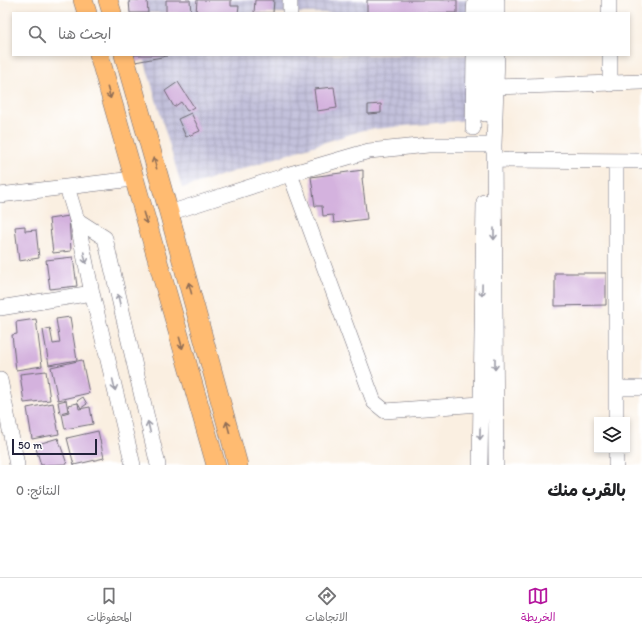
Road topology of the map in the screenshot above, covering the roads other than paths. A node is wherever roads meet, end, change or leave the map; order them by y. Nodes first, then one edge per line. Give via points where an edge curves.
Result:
1 (84, 0) edge
2 (108, 0) edge
3 (290, 0) edge
4 (474, 0) edge
5 (486, 0) edge
6 (497, 0) edge
7 (609, 0) edge
8 (87, 12) edge
9 (112, 12) edge
10 (290, 12) edge
11 (474, 12) edge
12 (486, 12) edge
13 (497, 12) edge
14 (609, 12) edge
15 (99, 56) edge
16 (124, 56) edge
17 (474, 56) edge
18 (485, 56) edge
19 (496, 56) edge
20 (610, 56) edge
21 (642, 82) edge
22 (610, 84) junction
23 (496, 87) junction
24 (473, 128) dead end
25 (491, 150) junction
26 (616, 161) junction
27 (642, 161) edge
28 (290, 174) junction
29 (133, 178) junction
30 (67, 187) junction
31 (0, 196) edge
32 (169, 213) junction
33 (77, 220) junction
34 (92, 294) junction
35 (0, 308) edge
36 (0, 380) edge
37 (616, 388) junction
38 (642, 388) edge
39 (480, 404) junction
40 (616, 417) edge
41 (5, 435) edge
42 (616, 453) edge
43 (17, 465) edge
44 (133, 465) edge
45 (158, 465) edge
46 (216, 465) edge
47 (238, 465) edge
48 (480, 465) edge
49 (496, 465) edge
50 (616, 465) edge

1 - 8 main road
2 - 9 main road
3 - 10 street
4 - 11 street
5 - 12 street
6 - 13 street
7 - 14 street
15 -> 29 main road
32 -> 16 main road
17 - 24 street
18 - 25 street
19 - 23 street
20 - 22 street
21 - 22 street
22 - 23 street
23 - 25 street
25 - 26 street
25 - 28 street via 428,145 369,152
25 -> 39 street
25 -> 49 street
26 - 27 street
26 - 37 street
28 - 32 street
28 - 39 street via 374,402 385,411
29 - 30 street
29 -> 46 main road
30 - 31 street
30 - 33 street
47 -> 32 main road
33 -> 34 street
45 -> 33 street via 104,238
34 - 35 street
34 -> 44 street
36 - 41 street
37 - 38 street
37 - 40 street
39 -> 48 street
41 - 43 street
42 - 50 street

